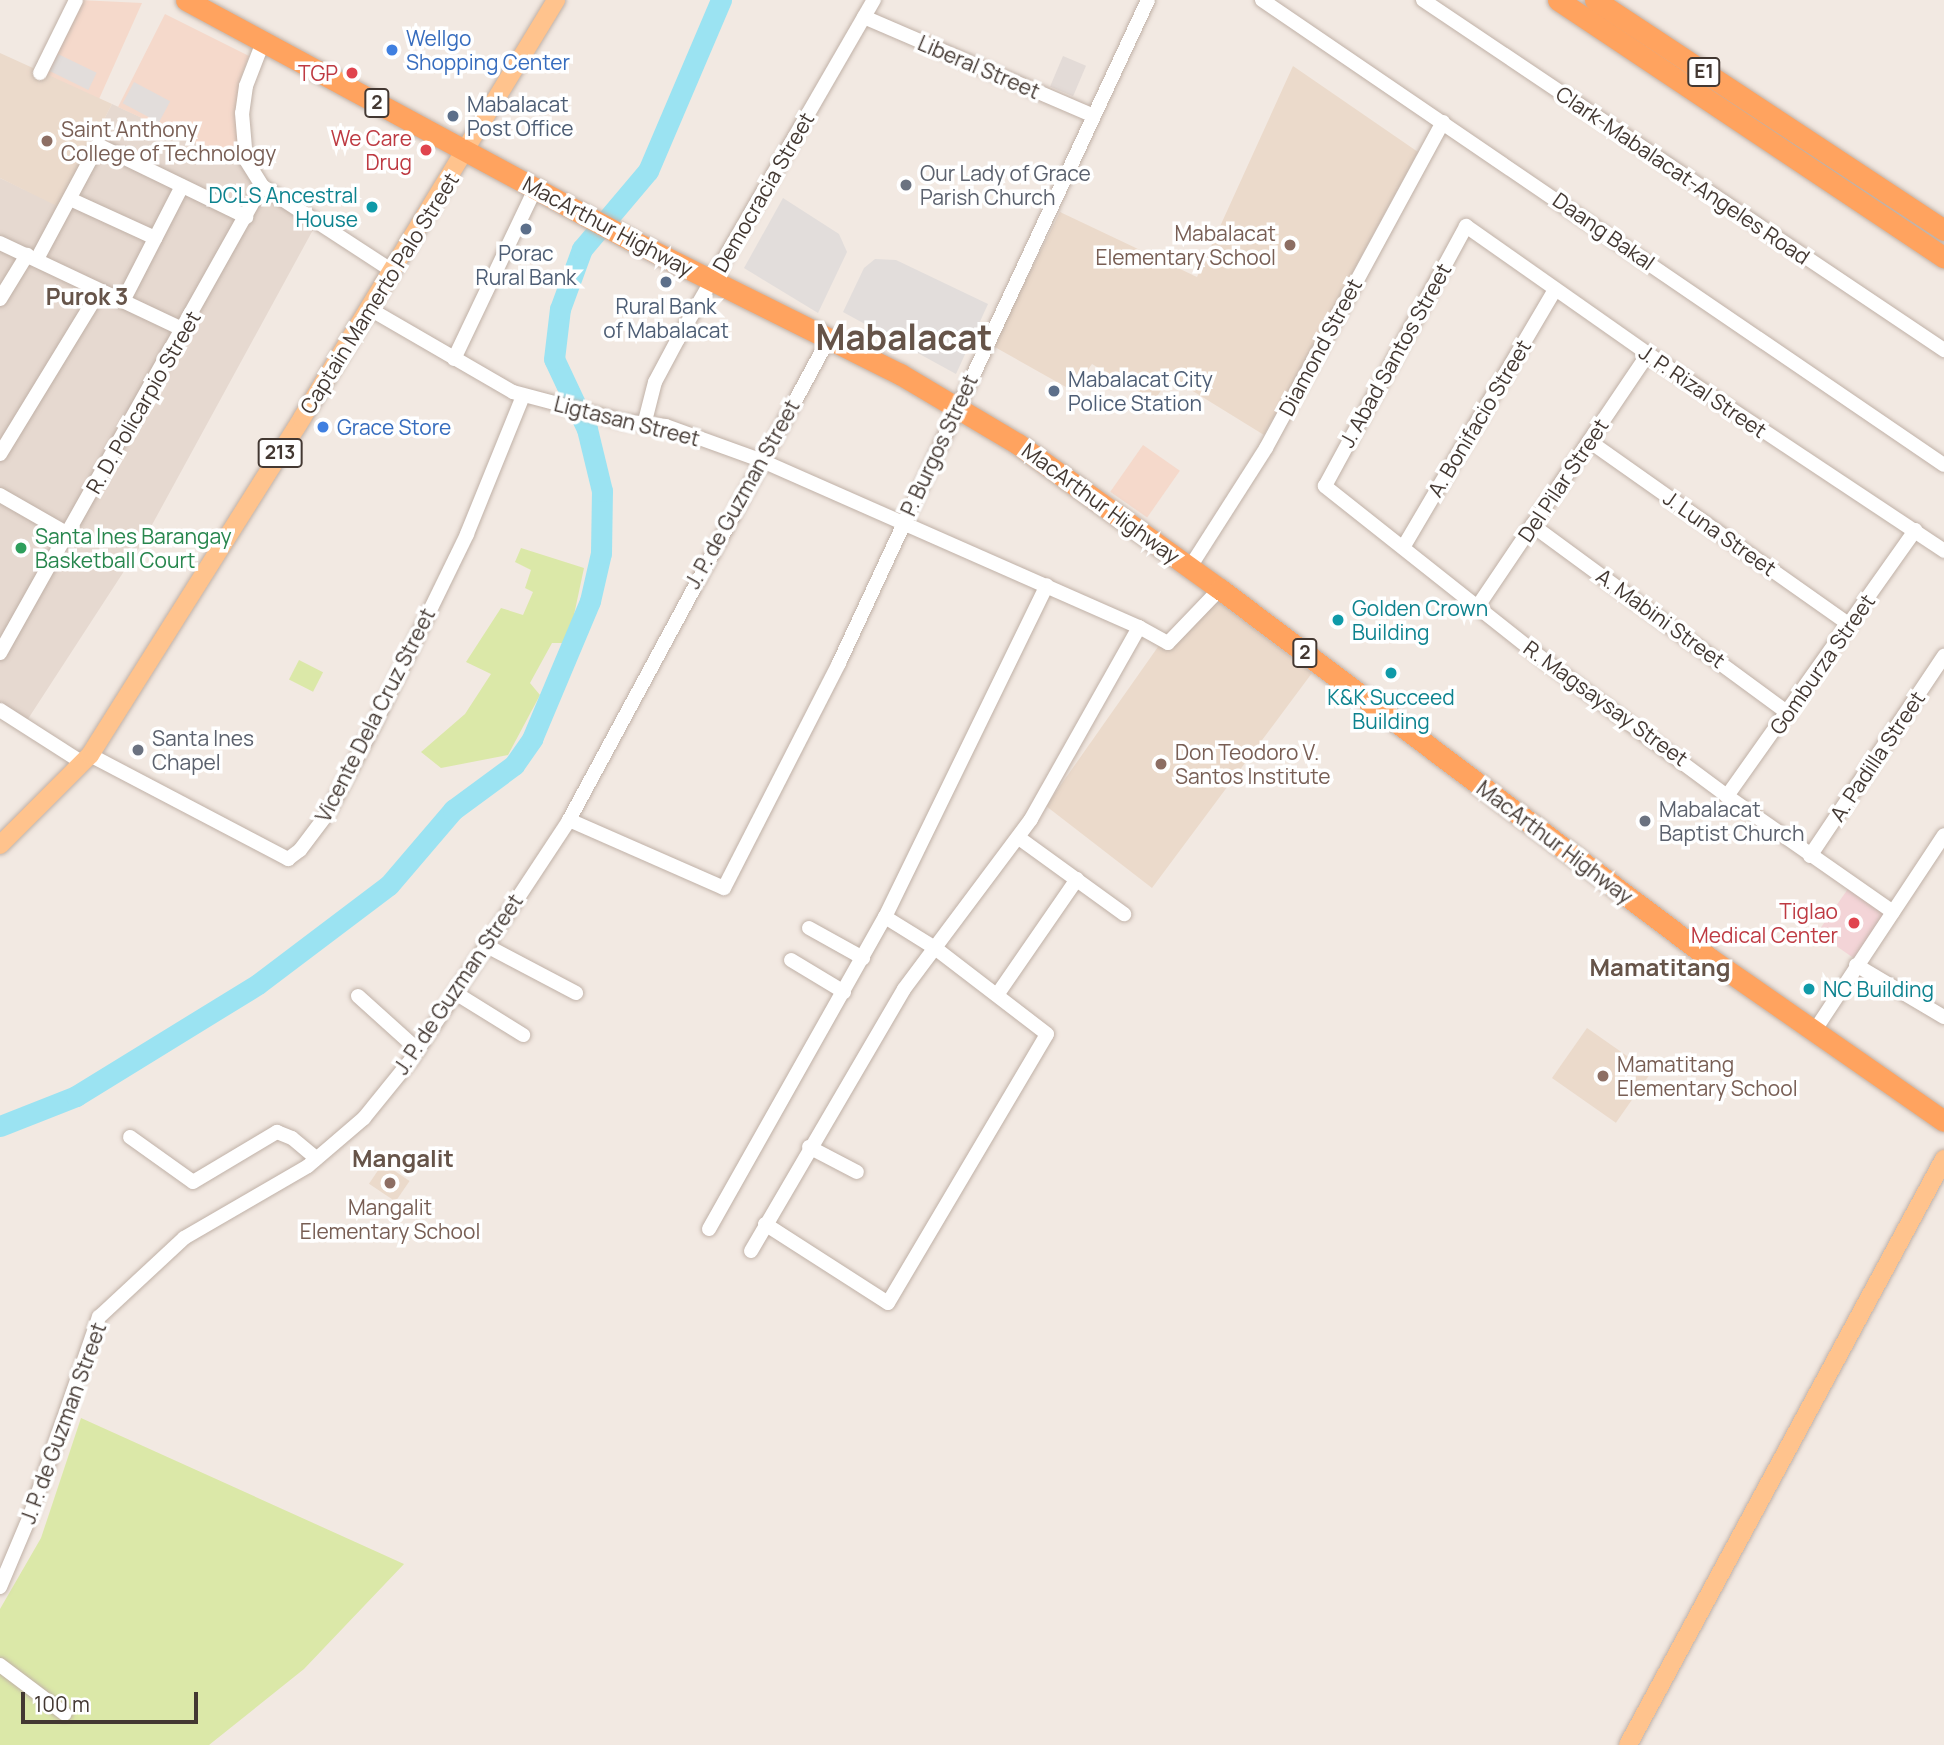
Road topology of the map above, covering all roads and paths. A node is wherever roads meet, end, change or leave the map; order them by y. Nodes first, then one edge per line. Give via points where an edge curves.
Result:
1 (76, 0) edge
2 (186, 0) edge
3 (556, 0) edge
4 (874, 0) edge
5 (1148, 0) edge
6 (1262, 0) edge
7 (1423, 0) edge
8 (1558, 0) edge
9 (1595, 0) edge
10 (864, 17) junction
11 (263, 43) junction
12 (40, 73) dead end
13 (1094, 116) junction
14 (1443, 122) junction
15 (467, 149) junction
16 (182, 186) junction
17 (262, 186) junction
18 (535, 189) junction
19 (71, 198) junction
20 (246, 217) junction
21 (1466, 226) joint
22 (1944, 230) edge
23 (155, 238) junction
24 (0, 243) edge
25 (32, 257) junction
26 (1944, 257) edge
27 (391, 270) junction
28 (712, 281) junction
29 (1555, 290) junction
30 (99, 292) junction
31 (0, 299) edge
32 (123, 301) junction
33 (368, 307) junction
34 (184, 330) junction
35 (828, 340) junction
36 (1944, 350) edge
37 (1648, 354) junction
38 (454, 359) junction
39 (523, 396) junction
40 (957, 406) junction
41 (644, 425) junction
42 (1589, 441) junction
43 (0, 454) edge
44 (760, 460) junction
45 (1944, 464) edge
46 (1325, 486) joint
47 (0, 495) edge
48 (901, 525) junction
49 (1532, 525) junction
50 (1915, 530) junction
51 (68, 534) junction
52 (1404, 546) junction
53 (1944, 551) edge
54 (1190, 567) junction
55 (1047, 585) junction
56 (1220, 589) junction
57 (1478, 606) junction
58 (1850, 625) junction
59 (1139, 627) junction
60 (0, 653) edge
61 (1944, 656) edge
62 (0, 710) edge
63 (1788, 713) junction
64 (86, 759) junction
65 (1727, 796) junction
66 (569, 820) junction
67 (1944, 835) edge
68 (1019, 838) junction
69 (0, 845) edge
70 (1810, 856) junction
71 (1077, 879) junction
72 (1893, 912) junction
73 (1124, 914) dead end
74 (885, 917) junction
75 (809, 928) dead end
76 (485, 945) junction
77 (935, 948) junction
78 (863, 958) junction
79 (791, 960) dead end
80 (1856, 965) junction
81 (844, 992) junction
82 (576, 993) dead end
83 (457, 994) junction
84 (997, 995) junction
85 (358, 996) dead end
86 (1943, 1014) edge
87 (1813, 1033) junction
88 (523, 1035) dead end
89 (418, 1050) junction
90 (1944, 1121) edge
91 (130, 1137) dead end
92 (809, 1147) junction
93 (316, 1158) junction
94 (1944, 1158) edge
95 (857, 1172) dead end
96 (765, 1224) junction
97 (709, 1229) dead end
98 (751, 1251) dead end
99 (0, 1587) edge
100 (0, 1665) edge
101 (65, 1714) dead end
102 (1628, 1745) edge

1 - 12 street
2 - 11 highway, MacArthur Highway / 2
3 - 15 main road, 213
4 - 10 street, Democracia Street
5 - 13 street, P. Burgos Street
6 - 14 street, Daang Bakal
7 - 36 street, Clark-Mabalacat-Angeles Road
8 - 26 highway, E1
9 - 22 highway, E1
10 - 13 street, Liberal Street
10 - 28 street, Democracia Street
11 - 15 highway, MacArthur Highway / 2
11 - 17 street via 246,86 242,146
13 - 40 street, P. Burgos Street
14 - 45 street, Daang Bakal
14 - 54 street, Diamond Street via 1266,448
15 - 18 highway, MacArthur Highway / 2
15 - 27 main road, Captain Mamerto Palo Street / 213
16 - 19 street via 98,145
16 - 20 street
16 - 23 street
17 - 20 street, R. D. Policarpio Street
17 - 27 street
18 - 28 highway, MacArthur Highway / 2
18 - 38 street
19 - 23 street
19 - 25 street
20 - 34 street, R. D. Policarpio Street
21 - 29 street, J. P. Rizal Street
21 - 46 street, J. Abad Santos Street
23 - 32 street
24 - 25 street
25 - 30 street
25 - 31 street
27 - 33 main road, Captain Mamerto Palo Street / 213
28 - 35 highway, MacArthur Highway / 2
28 - 41 street, Democracia Street via 655,382
29 - 37 street, J. P. Rizal Street
29 - 52 street, A. Bonifacio Street
30 - 32 street
30 - 43 street
32 - 34 street
33 - 38 street, Ligtasan Street
33 - 64 main road, Captain Mamerto Palo Street / 213
34 - 51 street, R. D. Policarpio Street
35 - 40 highway, MacArthur Highway / 2
35 - 44 street, J. P. de Guzman Street
37 - 42 street, Del Pilar Street
37 - 50 street, J. P. Rizal Street
38 - 39 street, Ligtasan Street
39 - 41 street, Ligtasan Street
39 - 64 street, Vicente Dela Cruz Street via 467,534 381,710 328,813 300,850 288,859
40 - 48 street, P. Burgos Street
40 - 54 highway, MacArthur Highway / 2
41 - 44 street, Ligtasan Street via 666,426
42 - 49 street, Del Pilar Street
42 - 58 street, J. Luna Street
44 - 48 street, Ligtasan Street
44 - 66 street, J. P. de Guzman Street
46 - 52 street, R. Magsaysay Street
47 - 51 street
48 - 55 street, Ligtasan Street
48 - 66 street, P. Burgos Street via 839,663 723,888
49 - 57 street, Del Pilar Street
49 - 63 street, A. Mabini Street
50 - 53 street, J. P. Rizal Street
50 - 58 street, Gomburza Street
51 - 60 street, R. D. Policarpio Street
52 - 57 street, R. Magsaysay Street
54 - 56 highway, MacArthur Highway / 2
55 - 59 street, Ligtasan Street
55 - 74 street
56 - 59 street, Ligtasan Street via 1172,642
56 - 87 highway, MacArthur Highway / 2
57 - 65 street, R. Magsaysay Street
58 - 63 street, Gomburza Street
59 - 68 street
61 - 70 street, A. Padilla Street
62 - 64 street
63 - 65 street, Gomburza Street
64 - 69 main road, Captain Mamerto Palo Street / 213
65 - 70 street, R. Magsaysay Street
66 - 76 street, J. P. de Guzman Street
67 - 72 street
68 - 71 street
68 - 77 street
70 - 72 street, R. Magsaysay Street
71 - 73 street
71 - 84 street
72 - 80 street
74 - 77 street
74 - 78 street
75 - 78 street
76 - 82 street
76 - 83 street, J. P. de Guzman Street
77 - 84 street
77 - 92 street via 904,989
78 - 81 street
79 - 81 street
80 - 86 street
80 - 87 street
81 - 97 street
83 - 88 street
83 - 89 street, J. P. de Guzman Street
84 - 96 street via 1047,1034 888,1303
85 - 89 street
87 - 90 highway, MacArthur Highway / 2
89 - 93 street, J. P. de Guzman Street via 364,1118
91 - 93 street via 193,1182 277,1132
92 - 95 street
92 - 96 street
93 - 99 street, J. P. de Guzman Street via 184,1238 99,1317 30,1516
94 - 102 main road
96 - 98 street
100 - 101 street

